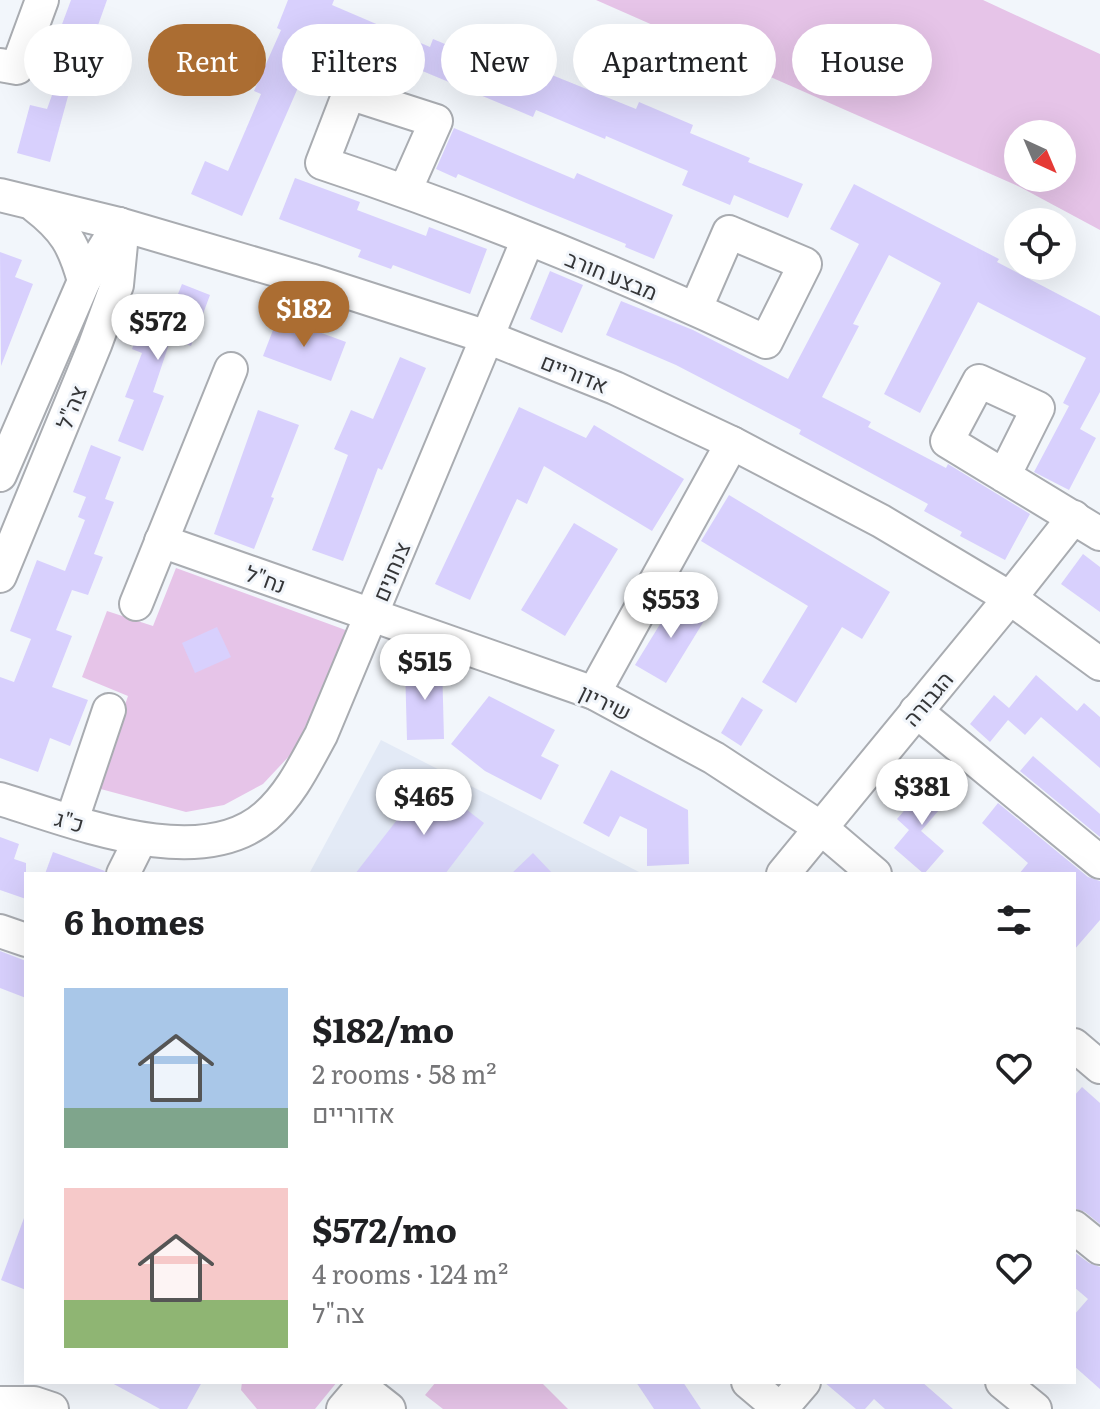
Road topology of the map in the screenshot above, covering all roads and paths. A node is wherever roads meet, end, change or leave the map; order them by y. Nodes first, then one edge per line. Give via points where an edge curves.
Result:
1 (42, 0) edge
2 (0, 65) edge
3 (405, 191) dead end
4 (0, 195) edge
5 (33, 204) junction
6 (119, 224) junction
7 (167, 237) junction
8 (528, 239) junction
9 (84, 281) junction
10 (117, 285) junction
11 (696, 308) dead end
12 (487, 337) junction
13 (231, 369) dead end
14 (732, 443) junction
15 (0, 475) edge
16 (1004, 476) dead end
17 (1087, 525) edge
18 (161, 541) junction
19 (0, 576) edge
20 (1010, 598) junction
21 (136, 604) dead end
22 (371, 615) junction
23 (1100, 664) edge
24 (594, 693) junction
25 (109, 710) dead end
26 (916, 711) junction
27 (0, 799) edge
28 (72, 820) junction
29 (821, 828) junction
30 (140, 840) junction
31 (1100, 862) edge
32 (124, 872) edge
33 (785, 872) edge
34 (873, 872) edge
35 (0, 931) edge
36 (24, 939) edge
37 (1076, 1047) edge
38 (1100, 1067) edge
39 (1076, 1229) edge
40 (1100, 1248) edge
41 (750, 1384) edge
42 (802, 1384) edge
43 (1004, 1384) edge
44 (357, 1393) edge
45 (0, 1403) edge
46 (52, 1409) edge
47 (389, 1409) edge
48 (780, 1409) edge
49 (1035, 1409) edge

1 - 2 street via 17,68
3 - 8 street, מבצע חורב
4 - 5 street, אדוריים
5 - 6 street, אדוריים
5 - 9 street via 66,234
6 - 7 street, אדוריים
6 - 9 street, צה"ל
6 - 10 street, צה"ל
7 - 10 street via 131,262
7 - 12 street, אדוריים
8 - 11 street, מבצע חורב
8 - 12 street, צנחנים
9 - 15 street, צה"ל
10 - 19 street, צה"ל
12 - 14 street, אדוריים via 615,388
12 - 22 street, צנחנים
13 - 18 street
14 - 20 street, אדוריים via 881,521
14 - 24 street
16 - 17 street
17 - 20 street, הגבורה
18 - 21 street
18 - 22 street, נח"ל
20 - 23 street, אדוריים
20 - 26 street, הגבורה
22 - 24 street, שיריון
22 - 30 street, צנחנים via 321,735 291,789 265,818 212,840
24 - 29 street, שיריון via 714,758
25 - 28 street
26 - 29 street, הגבורה
26 - 31 street
27 - 28 street, כ"ג
28 - 30 street, כ"ג
29 - 33 street, הגבורה
29 - 34 street, שיריון
30 - 32 street
35 - 36 street
37 - 38 street
39 - 40 street
41 - 48 street
42 - 48 street
43 - 49 street
44 - 47 street
45 - 46 street

